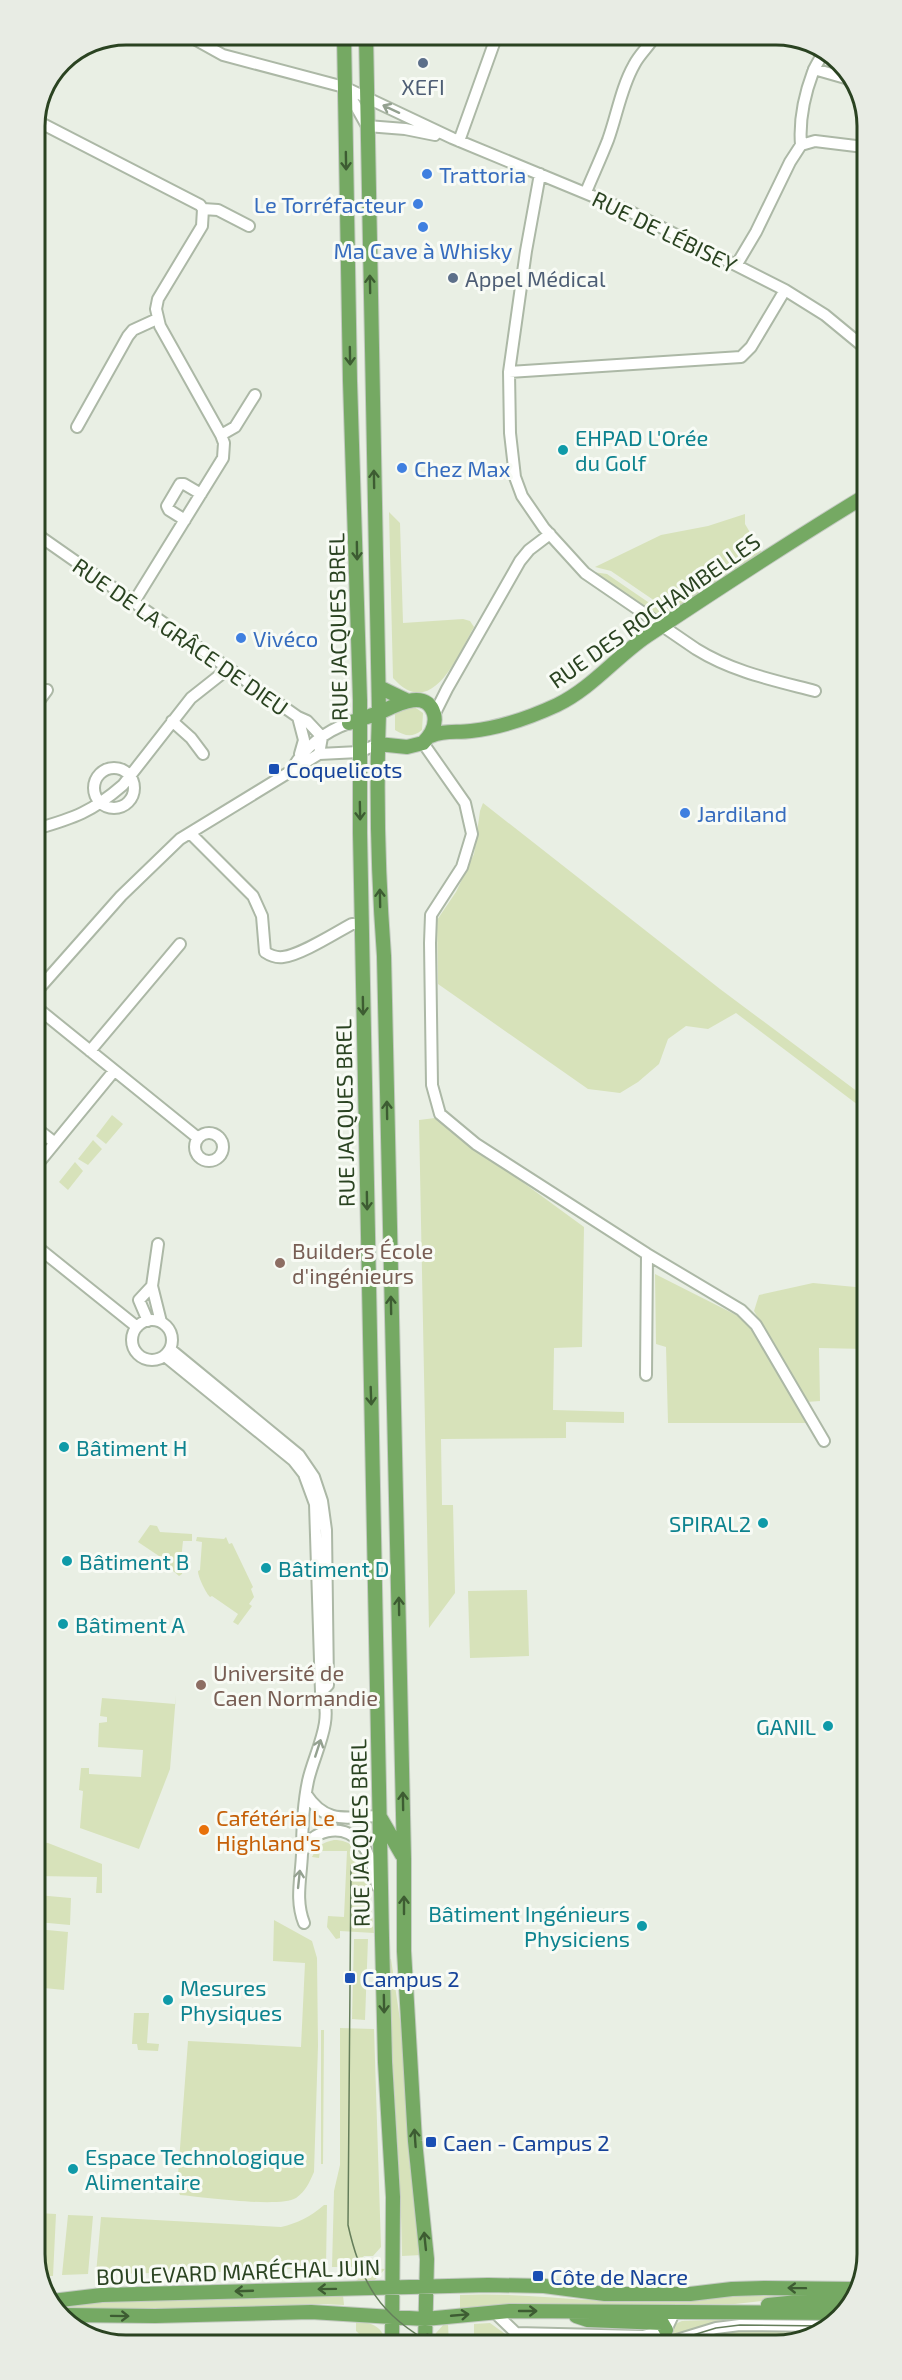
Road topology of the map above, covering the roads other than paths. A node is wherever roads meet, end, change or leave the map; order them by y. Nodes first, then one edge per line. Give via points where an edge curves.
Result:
1 (206, 45) edge
2 (343, 45) edge
3 (366, 45) edge
4 (493, 45) edge
5 (651, 45) edge
6 (820, 59) edge
7 (814, 69) junction
8 (839, 76) edge
9 (339, 86) junction
10 (367, 98) junction
11 (45, 125) edge
12 (368, 126) junction
13 (455, 140) junction
14 (801, 145) junction
15 (857, 146) edge
16 (540, 174) junction
17 (586, 192) junction
18 (203, 209) junction
19 (249, 226) dead end
20 (737, 264) junction
21 (785, 290) junction
22 (157, 319) junction
23 (857, 341) edge
24 (509, 372) junction
25 (255, 395) dead end
26 (77, 427) dead end
27 (221, 435) junction
28 (201, 494) junction
29 (857, 501) edge
30 (185, 520) junction
31 (550, 534) junction
32 (45, 540) edge
33 (134, 602) junction
34 (663, 626) junction
35 (229, 669) junction
36 (379, 687) junction
37 (447, 689) junction
38 (47, 690) dead end
39 (815, 691) dead end
40 (45, 693) edge
41 (411, 700) junction
42 (379, 712) junction
43 (434, 716) junction
44 (298, 717) junction
45 (172, 721) junction
46 (356, 724) junction
47 (456, 731) junction
48 (322, 737) junction
49 (427, 740) junction
50 (378, 744) junction
51 (359, 752) junction
52 (203, 754) dead end
53 (300, 754) junction
54 (319, 754) junction
55 (292, 770) junction
56 (130, 775) junction
57 (101, 803) junction
58 (45, 827) edge
59 (190, 833) junction
60 (357, 924) junction
61 (180, 944) dead end
62 (45, 982) edge
63 (45, 1014) edge
64 (90, 1051) junction
65 (114, 1071) junction
66 (45, 1135) edge
67 (198, 1138) dead end
68 (55, 1143) junction
69 (45, 1156) edge
70 (158, 1244) dead end
71 (45, 1253) edge
72 (647, 1254) junction
73 (152, 1286) junction
74 (148, 1321) junction
75 (161, 1322) junction
76 (136, 1327) junction
77 (168, 1352) junction
78 (646, 1376) dead end
79 (824, 1441) dead end
80 (306, 1794) junction
81 (380, 1816) junction
82 (302, 1855) junction
83 (404, 1859) junction
84 (382, 1907) junction
85 (303, 1923) dead end
86 (392, 2287) junction
87 (426, 2287) junction
88 (849, 2289) edge
89 (60, 2300) edge
90 (842, 2300) edge
91 (560, 2311) junction
92 (740, 2311) junction
93 (495, 2313) junction
94 (674, 2313) junction
95 (831, 2313) edge
96 (73, 2315) edge
97 (392, 2319) junction
98 (425, 2319) junction
99 (812, 2326) edge
100 (392, 2335) edge
101 (425, 2335) edge
102 (559, 2335) edge
103 (666, 2335) edge
104 (666, 2335) edge
105 (672, 2335) edge

1 - 9 street, RUE DE LÉBISEY via 223,55
2 - 9 main road, RUE JACQUES BREL
3 - 10 main road, RUE JACQUES BREL
4 - 13 street
5 - 17 street via 633,65
6 - 7 street
7 - 8 street
7 - 14 street via 799,124
9 - 10 street, RUE DE LÉBISEY
9 - 12 street
9 -> 46 main road, RUE JACQUES BREL
10 - 12 main road, RUE JACQUES BREL
13 -> 10 street, RUE DE LÉBISEY
11 - 18 street
12 - 13 street, RUE DE LÉBISEY via 412,130
36 -> 12 main road, RUE JACQUES BREL
13 - 16 street, RUE DE LÉBISEY
14 - 15 street via 815,141
14 - 20 street
16 - 17 street, RUE DE LÉBISEY
16 - 24 street
17 - 20 street, RUE DE LÉBISEY
18 - 19 street via 218,210
18 - 22 street via 202,226 158,299
20 - 21 street, RUE DE LÉBISEY
21 - 23 street, RUE DE LÉBISEY
21 - 24 street via 741,357
22 - 26 street via 128,336
22 - 27 street
24 - 31 street via 515,477 522,496
25 - 27 street via 235,427
27 - 28 street via 223,458
28 - 30 street
28 - 30 street via 180,484 167,506
29 - 34 main road, RUE DES ROCHAMBELLES
30 - 33 street
31 - 34 street via 594,580
31 - 37 street via 520,561
32 - 33 street, RUE DE LA GRÂCE DE DIEU
33 - 35 street, RUE DE LA GRÂCE DE DIEU
34 - 39 street via 725,665
34 - 47 main road, RUE DES ROCHAMBELLES via 559,704 483,729
35 - 44 street, RUE DE LA GRÂCE DE DIEU
35 - 45 street via 191,698
36 - 41 main road
36 - 42 main road, RUE JACQUES BREL
37 - 41 street via 427,699
37 - 43 street
38 - 40 street
41 - 42 main road
41 - 43 main road via 424,702
42 - 46 main road
42 - 50 main road, RUE JACQUES BREL
43 - 47 main road
43 - 49 main road via 434,729
44 - 48 street, RUE DE LA GRÂCE DE DIEU
44 - 53 street via 304,740
45 - 52 street
45 - 56 street
46 - 48 street
46 - 50 main road
46 - 51 main road, RUE JACQUES BREL
47 - 49 main road, RUE DES ROCHAMBELLES via 438,733
48 - 53 street
48 - 54 street
49 - 50 main road, RUE DES ROCHAMBELLES via 407,747
49 - 72 street via 465,803 472,834 462,867 431,915 432,1085 440,1114 476,1144
50 - 51 street
83 -> 50 main road, RUE JACQUES BREL
51 - 54 street
51 -> 60 main road, RUE JACQUES BREL
53 - 55 street
54 - 55 street
55 - 59 street
56 - 57 street
56 - 57 street via 134,794 126,805 113,808
56 - 57 street via 112,768 100,774 95,792
57 - 58 street via 76,818
59 - 60 street via 253,896 262,916 265,951 272,957 295,953
59 - 62 street via 141,875
60 -> 81 main road, RUE JACQUES BREL
61 - 64 street
63 - 64 street
64 - 65 street
65 - 67 street
65 - 68 street
66 - 68 street
68 - 69 street
70 - 73 street
71 - 76 street
72 - 78 street
72 - 79 street via 741,1310 756,1325
73 - 74 street via 139,1300
73 - 75 street
74 - 75 street
74 - 76 street
75 - 77 street via 170,1332 172,1343
76 - 77 street via 132,1338 138,1355 154,1360
80 -> 77 street via 322,1734 315,1504 304,1474 293,1460
80 - 81 street via 327,1815
80 - 82 street
81 - 83 main road
81 - 84 main road, RUE JACQUES BREL
82 - 84 street via 308,1840 320,1833 335,1831 351,1836 367,1854
85 -> 82 street via 298,1901
87 -> 83 main road, RUE JACQUES BREL via 404,1951
84 -> 86 main road, RUE JACQUES BREL via 393,2202
86 - 87 main road, BOULEVARD MARÉCHAL JUIN
86 -> 89 main road, BOULEVARD MARÉCHAL JUIN via 102,2295
86 - 97 main road, RUE JACQUES BREL
88 -> 87 main road, BOULEVARD MARÉCHAL JUIN via 754,2288 690,2295 606,2294 524,2285
87 - 98 main road, RUE JACQUES BREL
90 - 92 main road via 785,2302
93 -> 91 main road, BOULEVARD MARÉCHAL JUIN
91 - 94 main road, BOULEVARD MARÉCHAL JUIN
91 - 104 main road via 588,2320 662,2323
92 - 94 main road, BOULEVARD MARÉCHAL JUIN
92 - 95 main road
98 -> 93 main road, BOULEVARD MARÉCHAL JUIN
93 - 102 street via 516,2333
94 - 103 street
96 -> 97 main road, BOULEVARD MARÉCHAL JUIN via 310,2312
97 - 98 main road, BOULEVARD MARÉCHAL JUIN
97 - 100 main road, RUE JACQUES BREL
98 - 101 main road, RUE JACQUES BREL
99 - 105 street via 740,2325

